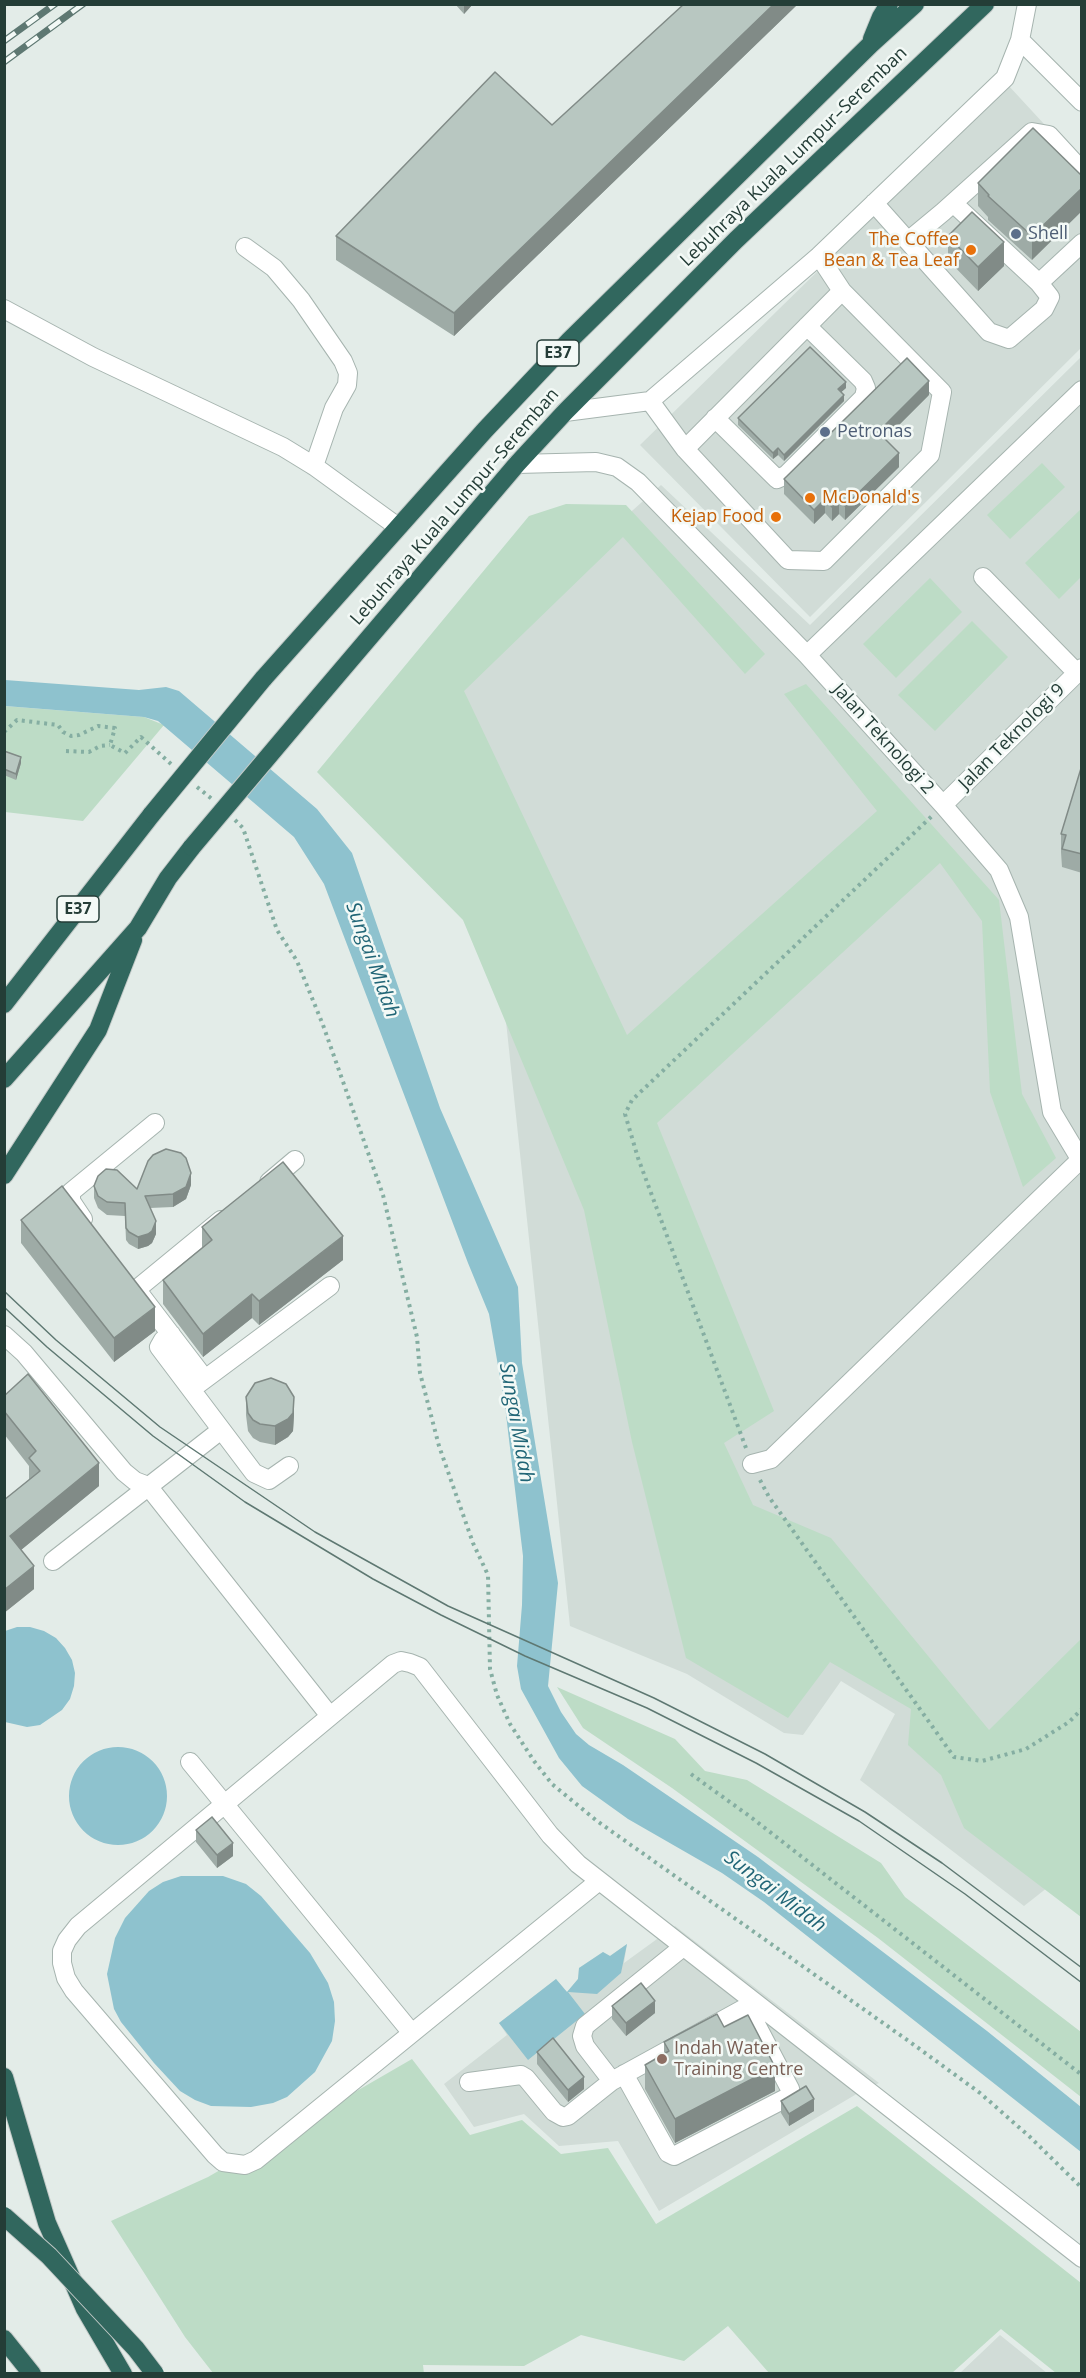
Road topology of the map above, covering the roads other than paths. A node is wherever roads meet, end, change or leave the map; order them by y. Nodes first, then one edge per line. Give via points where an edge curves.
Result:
1 (889, 4) edge
2 (915, 4) edge
3 (985, 4) edge
4 (1027, 4) edge
5 (1020, 40) junction
6 (871, 44) junction
7 (1082, 102) edge
8 (1082, 171) edge
9 (874, 203) junction
10 (953, 203) junction
11 (908, 241) junction
12 (1082, 243) edge
13 (245, 247) dead end
14 (819, 256) junction
15 (1040, 283) junction
16 (842, 291) junction
17 (4, 309) edge
18 (807, 326) junction
19 (1082, 390) edge
20 (650, 401) junction
21 (565, 412) junction
22 (715, 418) junction
23 (685, 449) junction
24 (517, 464) junction
25 (314, 466) junction
26 (398, 527) junction
27 (983, 577) dead end
28 (807, 655) junction
29 (1079, 671) edge
30 (943, 805) junction
31 (138, 928) junction
32 (4, 1004) edge
33 (4, 1079) edge
34 (155, 1123) dead end
35 (295, 1160) dead end
36 (1081, 1161) edge
37 (7, 1169) edge
38 (251, 1196) edge
39 (234, 1210) edge
40 (96, 1236) edge
41 (123, 1271) edge
42 (330, 1286) dead end
43 (136, 1289) junction
44 (4, 1335) edge
45 (198, 1385) junction
46 (221, 1430) junction
47 (752, 1464) road end
48 (289, 1466) dead end
49 (148, 1486) junction
50 (53, 1561) dead end
51 (330, 1716) junction
52 (190, 1762) dead end
53 (224, 1805) junction
54 (599, 1881) junction
55 (683, 1947) junction
56 (750, 2005) junction
57 (411, 2032) junction
58 (4, 2077) edge
59 (618, 2077) junction
60 (469, 2082) dead end
61 (4, 2216) edge
62 (1082, 2258) edge
63 (4, 2339) edge
64 (32, 2373) edge
65 (123, 2373) edge
66 (155, 2373) edge

1 - 6 highway
2 - 6 highway, Lebuhraya Kuala Lumpur–Seremban / E37
3 - 21 highway, Lebuhraya Kuala Lumpur–Seremban / E37 via 736,240
4 - 5 street
5 - 7 street
5 - 9 street via 1005,78
6 - 26 highway, Lebuhraya Kuala Lumpur–Seremban / E37 via 569,341
8 - 10 street via 1049,135 1032,132
9 - 11 street
9 - 14 street
10 - 11 street
10 - 15 street
11 - 15 street via 988,332 1009,339 1044,309 1050,297
12 - 15 street
13 - 25 street via 274,268 301,300 348,373
14 - 16 street
14 - 20 street
16 - 18 street
16 - 23 street via 942,392 930,455 824,561 788,560
17 - 25 street
18 - 22 street
18 - 22 street via 863,381 864,397 786,475 777,479
19 - 28 street
20 - 21 street
20 - 23 street
21 - 24 highway, Lebuhraya Kuala Lumpur–Seremban / E37
22 - 23 street
24 - 28 street, Jalan Teknologi 2 via 596,462 617,467 638,482
24 - 31 highway, Lebuhraya Kuala Lumpur–Seremban / E37, bridge via 192,847
25 - 26 street
26 - 32 highway, Lebuhraya Kuala Lumpur–Seremban / E37, bridge via 262,679
27 - 29 street
28 - 30 street, Jalan Teknologi 2
29 - 30 street, Jalan Teknologi 9
30 - 36 street, Jalan Teknologi 2 via 999,870 1019,917 1052,1112
31 - 33 highway, Lebuhraya Kuala Lumpur–Seremban / E37
31 - 37 highway via 98,1030
34 - 40 street via 71,1192 75,1209
35 - 38 street
36 - 47 street via 771,1459
39 - 43 street
41 - 43 street
42 - 45 street
43 - 45 street via 171,1334 159,1347
44 - 49 street via 24,1353 124,1472
45 - 46 street
46 - 48 street via 254,1473 269,1480
46 - 49 street
49 - 50 street
49 - 51 street
51 - 53 street
51 - 54 street via 393,1664 401,1661 420,1667 550,1835
52 - 53 street
53 - 57 street
53 - 57 street via 78,1926 62,1952 66,1978 74,1991 215,2155 234,2164 256,2160
54 - 55 street
54 - 57 street
55 - 56 street
55 - 59 street via 585,2026 582,2041
56 - 59 street
56 - 59 street via 790,2089 788,2097 674,2156 668,2153
56 - 62 street via 866,2089
58 - 65 highway via 47,2223 85,2309
59 - 60 street via 563,2117 521,2075
61 - 66 highway, bridge via 49,2256
63 - 64 highway

